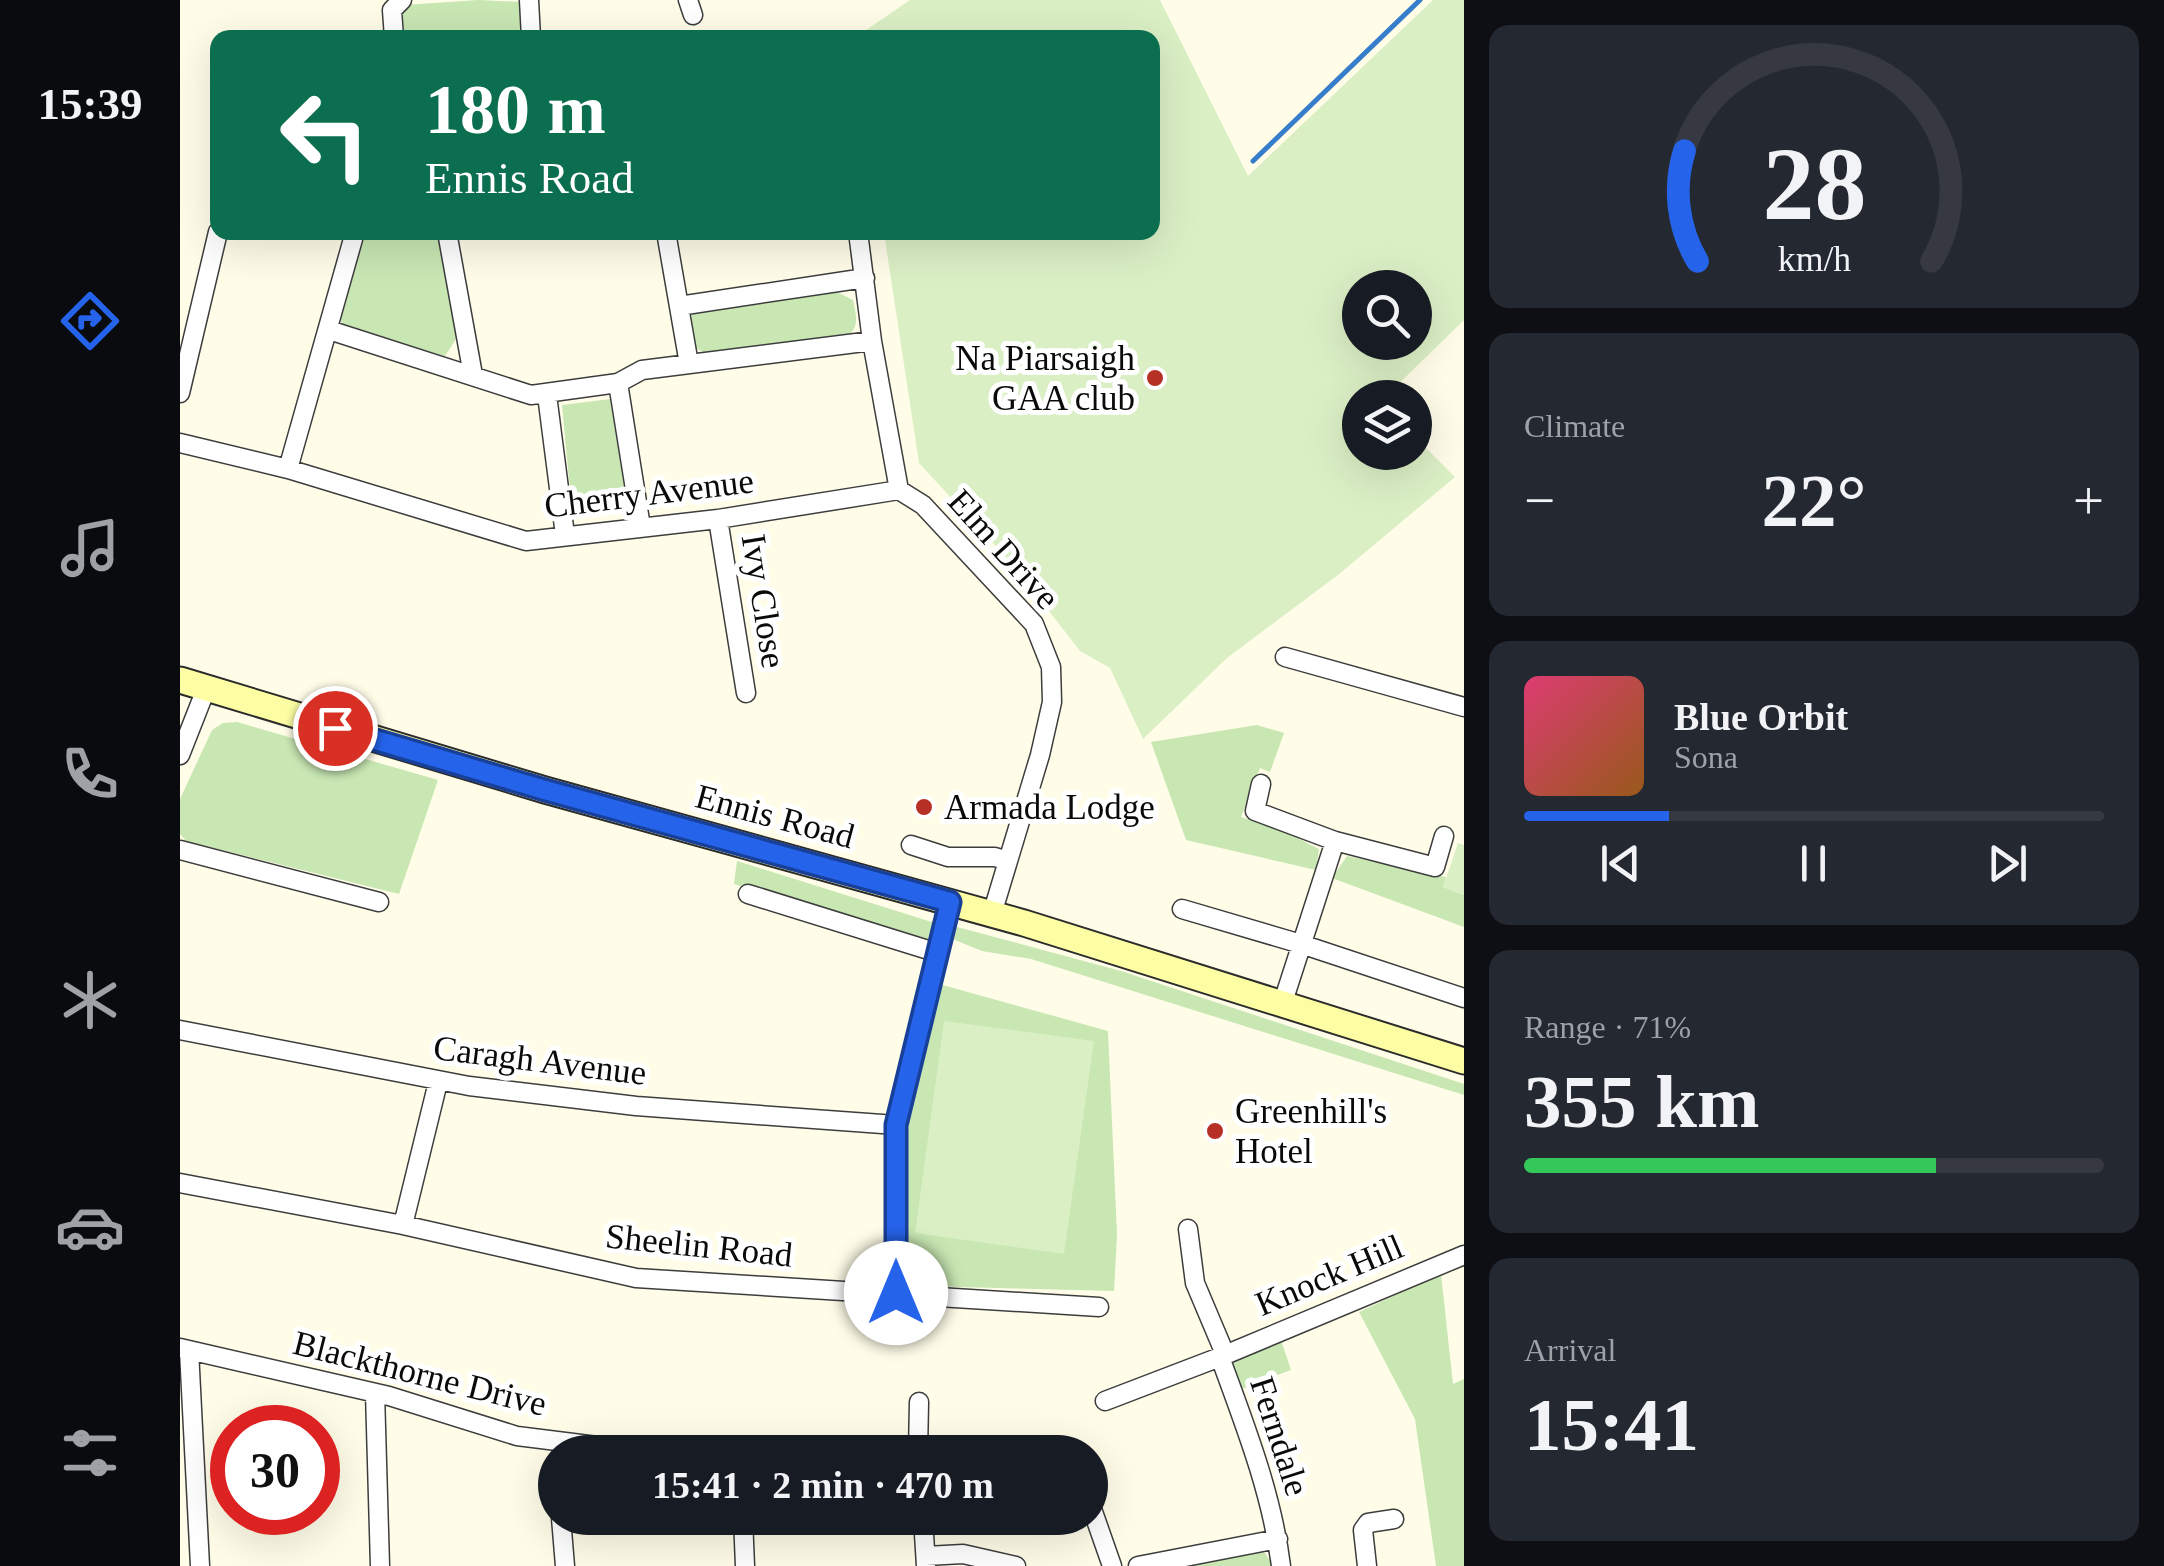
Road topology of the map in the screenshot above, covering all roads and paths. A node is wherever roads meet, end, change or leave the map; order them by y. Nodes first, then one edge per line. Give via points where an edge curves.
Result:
1 (402, 0) edge
2 (529, 0) edge
3 (393, 30) edge
4 (531, 30) edge
5 (216, 240) edge
6 (353, 240) edge
7 (449, 240) edge
8 (667, 240) edge
9 (859, 240) edge
10 (865, 278) junction
11 (679, 306) junction
12 (328, 330) junction
13 (872, 341) junction
14 (470, 346) junction
15 (689, 364) junction
16 (442, 366) junction
17 (473, 375) junction
18 (618, 384) junction
19 (180, 393) edge
20 (547, 395) junction
21 (180, 442) edge
22 (288, 469) junction
23 (899, 490) junction
24 (718, 519) junction
25 (641, 527) junction
26 (565, 536) junction
27 (1285, 658) dead end
28 (180, 680) edge
29 (206, 688) junction
30 (746, 693) dead end
31 (1464, 707) edge
32 (180, 756) edge
33 (1261, 784) dead end
34 (1444, 836) dead end
35 (1334, 841) junction
36 (911, 845) dead end
37 (180, 850) edge
38 (1008, 861) junction
39 (748, 894) dead end
40 (379, 902) dead end
41 (950, 902) junction
42 (1182, 909) dead end
43 (992, 914) junction
44 (1301, 944) junction
45 (938, 954) junction
46 (1464, 998) edge
47 (1282, 1005) junction
48 (180, 1030) edge
49 (1464, 1061) edge
50 (438, 1082) junction
51 (896, 1125) junction
52 (180, 1183) edge
53 (403, 1225) junction
54 (1188, 1229) dead end
55 (1464, 1256) edge
56 (896, 1293) junction
57 (1099, 1307) dead end
58 (184, 1349) edge
59 (1223, 1356) junction
60 (375, 1392) junction
61 (1105, 1401) dead end
62 (919, 1402) dead end
63 (918, 1435) edge
64 (538, 1442) edge
65 (1394, 1519) dead end
66 (563, 1535) edge
67 (744, 1535) edge
68 (924, 1535) edge
69 (1101, 1535) edge
70 (1278, 1539) junction
71 (926, 1561) edge
72 (200, 1566) edge
73 (380, 1566) edge
74 (564, 1566) edge
75 (745, 1566) edge
76 (1016, 1566) edge
77 (1112, 1566) edge
78 (1138, 1566) edge
79 (1281, 1566) edge
80 (1367, 1566) edge

1 - 3 street via 392,10
2 - 4 street
5 - 19 street
6 - 12 street
7 - 14 street
8 - 11 street
9 - 10 street, Elm Drive
10 - 11 street
10 - 13 street, Elm Drive
11 - 15 street
12 - 16 street
12 - 22 street
13 - 15 street
13 - 23 street, Elm Drive
14 - 16 street
14 - 17 street
15 - 18 street via 642,370
16 - 17 street
17 - 20 street
18 - 20 street
18 - 25 street
20 - 26 street
21 - 22 street, Cherry Avenue
22 - 26 street, Cherry Avenue via 526,541
23 - 24 street, Cherry Avenue
23 - 38 street, Elm Drive via 923,505 1034,624 1051,667 1052,702
24 - 25 street, Cherry Avenue
24 - 30 street, Ivy Close
25 - 26 street, Cherry Avenue
27 - 31 street
28 - 29 main road, Ennis Road
29 - 32 street
29 - 41 main road, Ennis Road
33 - 35 street via 1255,811
34 - 35 street via 1435,867
35 - 44 street
36 - 38 street via 948,858
37 - 40 street
38 - 43 street, Elm Drive
39 - 45 street
41 - 43 main road, Ennis Road
41 - 45 street
42 - 44 street
43 - 47 main road, Ennis Road
44 - 46 street
44 - 47 street
45 - 51 street
47 - 49 main road, Ennis Road
48 - 50 street, Caragh Avenue
50 - 51 street, Caragh Avenue via 636,1106
50 - 53 street
51 - 56 street
52 - 53 street, Sheelin Road
53 - 56 street, Sheelin Road via 636,1278
54 - 59 street, Ferndale via 1195,1284
55 - 59 street, Knock Hill
56 - 57 street, Sheelin Road
58 - 60 street, Blackthorne Drive
58 - 72 street
59 - 61 street, Ferndale
59 - 70 street, Ferndale
60 - 64 street, Blackthorne Drive
60 - 73 street
62 - 63 street
65 - 80 street via 1363,1530
66 - 74 street
67 - 75 street
68 - 71 street
69 - 77 street
70 - 78 street, Ferndale
70 - 79 street, Ferndale
71 - 76 street via 962,1554

